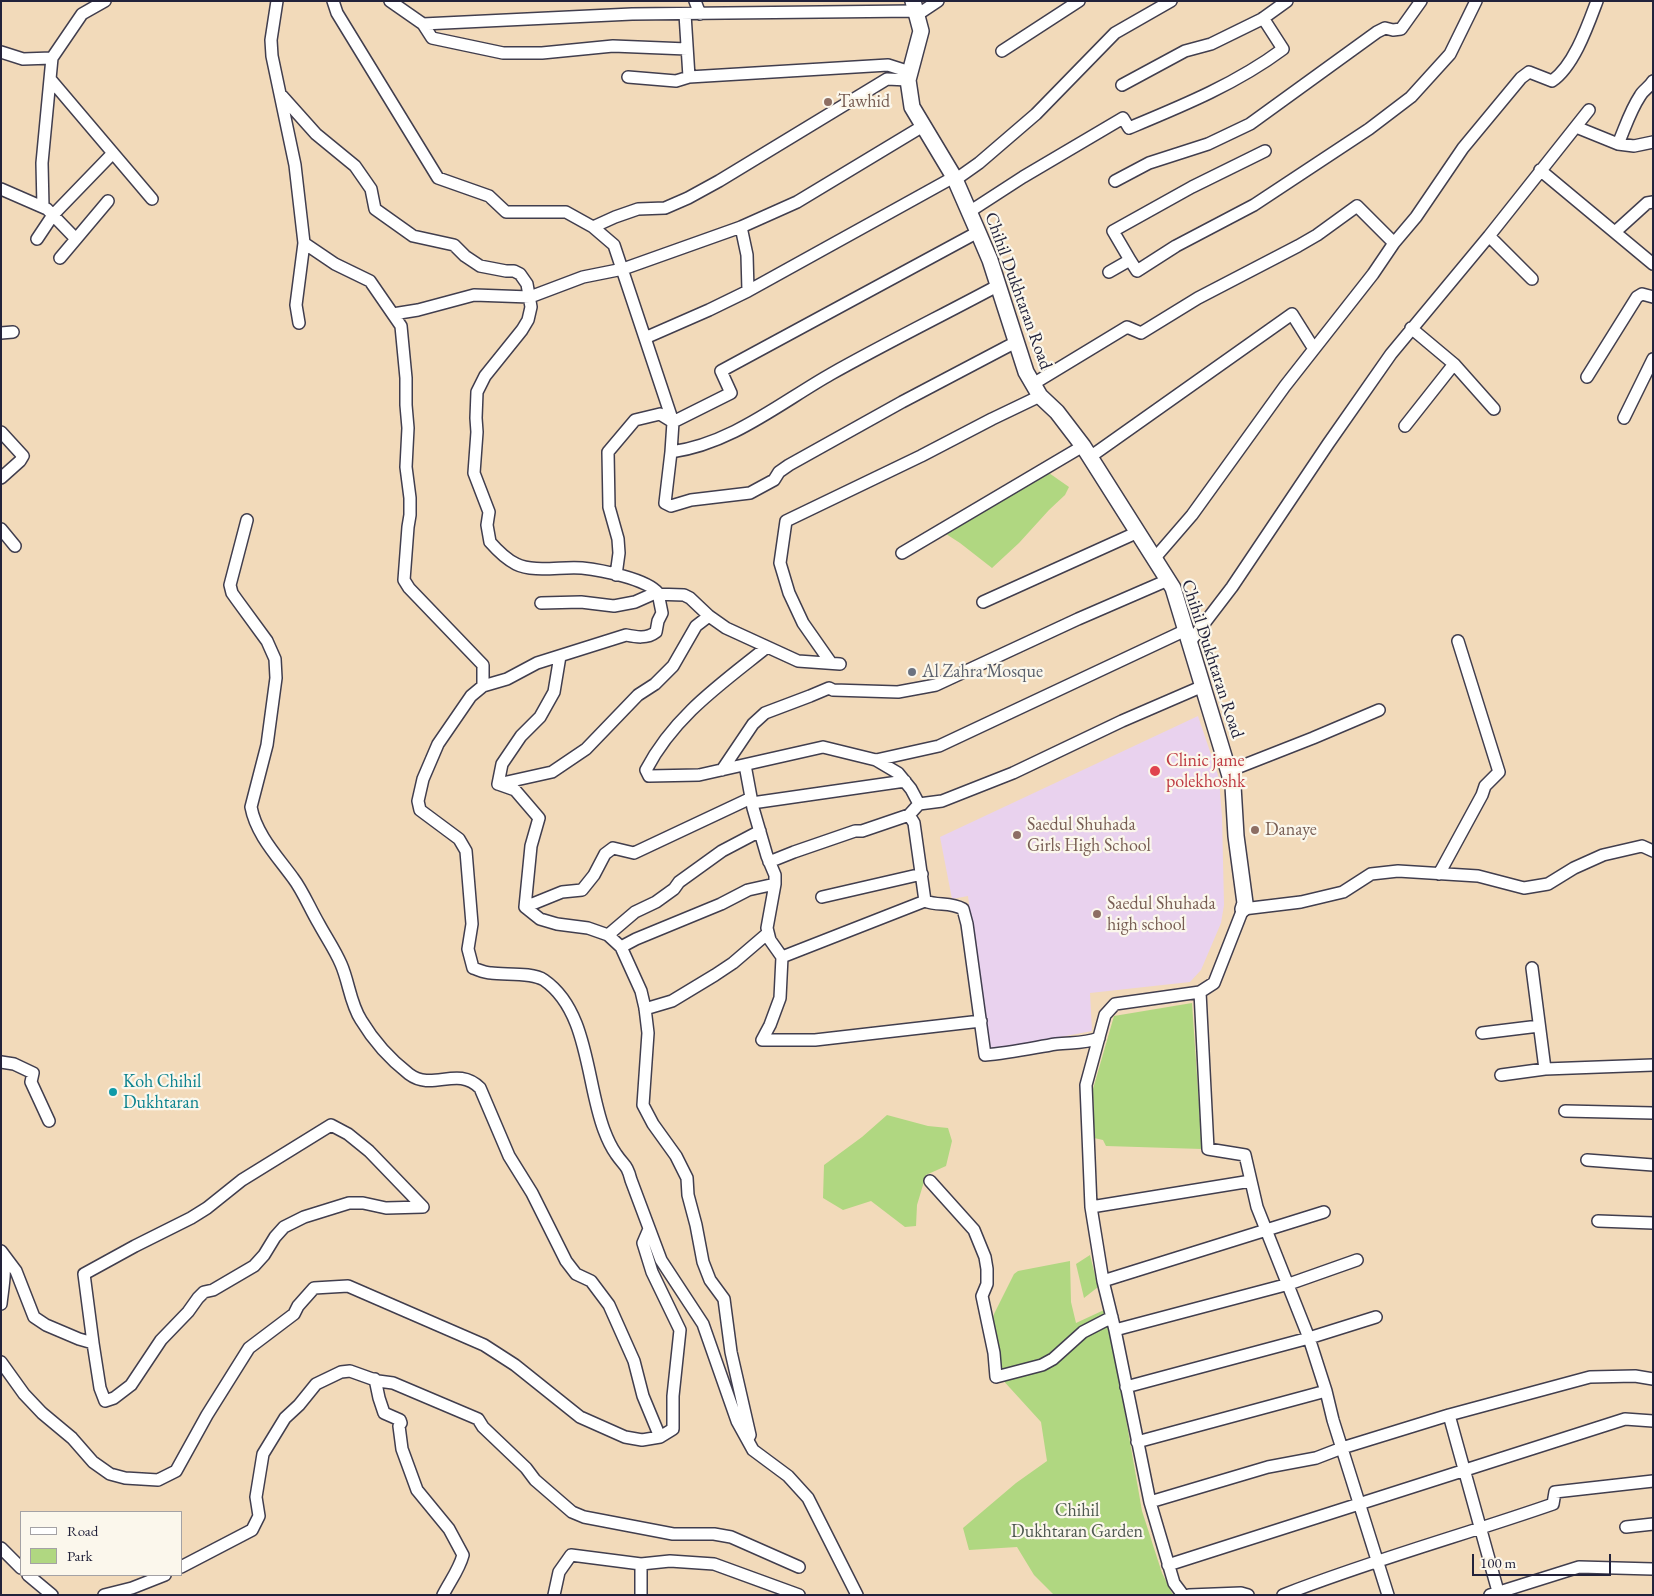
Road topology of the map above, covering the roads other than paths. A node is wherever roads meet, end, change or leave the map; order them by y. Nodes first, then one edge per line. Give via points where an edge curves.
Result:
1 (105, 1) edge
2 (278, 1) edge
3 (333, 1) edge
4 (390, 1) edge
5 (695, 1) edge
6 (938, 1) edge
7 (1079, 1) edge
8 (1171, 1) edge
9 (1287, 1) edge
10 (1421, 1) edge
11 (1476, 1) edge
12 (1597, 1) edge
13 (915, 9) edge
14 (685, 14) junction
15 (700, 14) junction
16 (1263, 18) junction
17 (423, 24) junction
18 (687, 49) junction
19 (1002, 51) dead end
20 (1, 52) edge
21 (52, 58) junction
22 (909, 76) junction
23 (628, 77) dead end
24 (689, 77) junction
25 (51, 80) junction
26 (1653, 81) edge
27 (1122, 85) dead end
28 (282, 96) junction
29 (1588, 110) dead end
30 (924, 126) junction
31 (1576, 127) junction
32 (1653, 142) edge
33 (1618, 144) junction
34 (1266, 151) dead end
35 (113, 153) junction
36 (1540, 170) junction
37 (955, 179) junction
38 (1115, 181) dead end
39 (1, 189) edge
40 (152, 199) dead end
41 (108, 201) dead end
42 (1653, 202) edge
43 (43, 207) junction
44 (969, 212) junction
45 (54, 215) junction
46 (592, 227) junction
47 (740, 227) junction
48 (978, 232) junction
49 (1615, 232) junction
50 (1488, 236) junction
51 (37, 239) dead end
52 (76, 240) junction
53 (304, 243) junction
54 (1394, 243) junction
55 (60, 258) dead end
56 (1130, 260) junction
57 (1653, 264) edge
58 (624, 269) junction
59 (1109, 272) dead end
60 (1532, 279) dead end
61 (999, 285) junction
62 (748, 291) junction
63 (530, 297) junction
64 (1653, 297) edge
65 (393, 314) junction
66 (298, 323) dead end
67 (1411, 328) junction
68 (645, 338) junction
69 (1016, 342) junction
70 (1314, 349) junction
71 (1653, 360) edge
72 (1454, 364) junction
73 (1587, 377) dead end
74 (1036, 390) junction
75 (1494, 409) dead end
76 (1624, 418) dead end
77 (673, 422) junction
78 (1405, 426) dead end
79 (1, 432) edge
80 (671, 452) junction
81 (1086, 452) junction
82 (1, 478) edge
83 (247, 520) dead end
84 (1, 529) edge
85 (1138, 532) junction
86 (16, 546) dead end
87 (902, 553) dead end
88 (1154, 558) junction
89 (616, 575) junction
90 (1168, 580) junction
91 (658, 593) junction
92 (983, 602) dead end
93 (541, 603) dead end
94 (709, 616) junction
95 (1188, 636) junction
96 (1458, 641) dead end
97 (767, 647) junction
98 (560, 656) junction
99 (483, 686) junction
100 (1203, 686) junction
101 (1379, 710) dead end
102 (876, 760) junction
103 (745, 765) junction
104 (722, 770) junction
105 (1229, 771) junction
106 (905, 781) junction
107 (498, 784) junction
108 (752, 800) junction
109 (920, 804) junction
110 (909, 815) junction
111 (760, 830) junction
112 (1653, 851) edge
113 (769, 862) junction
114 (922, 874) junction
115 (1439, 874) junction
116 (776, 884) junction
117 (822, 897) dead end
118 (925, 901) junction
119 (524, 907) junction
120 (1243, 910) junction
121 (768, 932) junction
122 (608, 935) junction
123 (621, 947) junction
124 (782, 957) junction
125 (1532, 968) dead end
126 (1200, 992) junction
127 (645, 1009) junction
128 (981, 1021) junction
129 (1539, 1026) junction
130 (1482, 1033) dead end
131 (1099, 1038) junction
132 (1, 1062) edge
133 (1653, 1065) edge
134 (1545, 1069) junction
135 (1501, 1075) dead end
136 (1565, 1111) dead end
137 (1653, 1113) edge
138 (49, 1121) dead end
139 (1587, 1160) dead end
140 (1653, 1165) edge
141 (930, 1181) dead end
142 (1250, 1181) junction
143 (1091, 1207) junction
144 (1324, 1212) dead end
145 (1598, 1221) dead end
146 (1653, 1223) edge
147 (649, 1229) junction
148 (1266, 1231) junction
149 (1, 1253) edge
150 (1357, 1260) dead end
151 (1103, 1281) junction
152 (1289, 1284) junction
153 (1, 1304) edge
154 (1112, 1317) junction
155 (1376, 1317) dead end
156 (1115, 1330) junction
157 (1309, 1338) junction
158 (93, 1343) junction
159 (1, 1362) edge
160 (375, 1379) junction
161 (1653, 1379) edge
162 (1126, 1387) junction
163 (1326, 1391) junction
164 (1449, 1414) junction
165 (1653, 1422) edge
166 (660, 1437) junction
167 (748, 1440) junction
168 (1137, 1442) junction
169 (1342, 1448) junction
170 (1464, 1470) junction
171 (1653, 1481) edge
172 (1150, 1502) junction
173 (1360, 1503) junction
174 (1653, 1524) edge
175 (1626, 1527) dead end
176 (1481, 1529) junction
177 (1, 1548) edge
178 (1378, 1561) junction
179 (641, 1564) junction
180 (1168, 1565) junction
181 (182, 1566) edge
182 (20, 1567) edge
183 (799, 1567) dead end
184 (1653, 1569) edge
185 (29, 1576) edge
186 (162, 1576) edge
187 (1496, 1594) edge
188 (52, 1595) edge
189 (104, 1595) edge
190 (443, 1595) edge
191 (554, 1595) edge
192 (641, 1595) edge
193 (800, 1595) edge
194 (857, 1595) edge
195 (1183, 1595) edge
196 (1190, 1595) edge
197 (1248, 1595) edge
198 (1283, 1595) edge
199 (1388, 1595) edge

1 - 21 street via 82,14
2 - 28 street via 271,40
3 - 46 street via 337,13 438,178 488,196 506,212 566,212
4 - 17 street
5 - 15 street
6 - 13 street
7 - 19 street
8 - 37 street via 1115,33 1036,114 979,163
9 - 16 street
10 - 38 street via 1401,29 1385,28 1377,32 1250,124 1208,144 1149,163
11 - 56 street via 1450,54 1411,97 1369,129 1254,205 1176,246 1137,271
12 - 54 street via 1578,46 1563,71 1552,81 1534,73 1525,74 1463,148 1416,217
13 - 15 street
13 - 22 street, Chihil Dukhtaran Road via 921,31
14 - 15 street
14 - 17 street
14 - 18 street
16 - 27 street via 1211,44 1185,51
16 - 44 street via 1283,49 1274,56 1222,87 1129,128 1123,118
17 - 18 street via 432,38 503,53 613,46
18 - 24 street
20 - 21 street via 23,59
21 - 25 street
22 - 24 street via 888,65
22 - 30 street, Chihil Dukhtaran Road via 912,106
22 - 46 street via 887,79 688,198 665,208 638,209
23 - 24 street via 676,81
25 - 35 street
25 - 43 street via 42,163
26 - 33 street via 1634,105
28 - 53 street via 295,165
28 - 63 street via 316,134 355,166 372,189 376,209 413,236 454,245 480,266 520,274
29 - 31 street
30 - 37 street, Chihil Dukhtaran Road
30 - 47 street via 797,202
31 - 33 street
31 - 36 street
32 - 33 street via 1634,146
34 - 56 street via 1113,231
35 - 40 street
35 - 45 street
36 - 49 street
36 - 50 street
37 - 44 street, Chihil Dukhtaran Road
37 - 62 street
39 - 43 street
41 - 52 street
42 - 49 street via 1647,203
43 - 45 street
44 - 48 street, Chihil Dukhtaran Road
45 - 51 street
45 - 52 street
46 - 58 street via 614,245
47 - 58 street
47 - 62 street via 747,255
48 - 61 street, Chihil Dukhtaran Road
48 - 77 street via 720,371 731,393
49 - 57 street
50 - 60 street
50 - 67 street
52 - 55 street
53 - 65 street via 335,264 370,281
53 - 66 street via 296,304
54 - 70 street
54 - 74 street via 1356,206 1317,235 1198,298 1141,333 1126,327
56 - 59 street
58 - 63 street via 583,277
58 - 68 street
61 - 69 street, Chihil Dukhtaran Road
61 - 80 street via 830,374 754,421 714,440
62 - 68 street
63 - 65 street via 474,295
63 - 89 street via 528,320 477,392 474,473 489,512 490,542 516,564 525,567 582,568
64 - 73 street via 1642,294 1637,297
65 - 99 street via 401,326 406,378 406,467 410,515 404,580 483,665
67 - 72 street
67 - 95 street via 1339,427 1232,587
68 - 77 street
69 - 74 street, Chihil Dukhtaran Road
69 - 80 street via 789,465 774,480 750,493 691,500 671,506 665,503
70 - 81 street via 1292,314
70 - 88 street via 1192,516
71 - 76 street
72 - 75 street
72 - 78 street
74 - 81 street, Chihil Dukhtaran Road via 1057,412
74 - 97 street via 992,419 786,521 780,563 789,593 803,623 836,664 798,661
77 - 80 street
77 - 89 street via 660,414 635,420 608,452 609,507 619,553
79 - 82 street via 23,456
81 - 85 street, Chihil Dukhtaran Road
81 - 87 street
83 - 166 street via 230,585 232,593 267,641 275,659 276,678 267,745 251,806 253,816 278,860 294,879 340,962 354,1007 388,1055 416,1079 458,1078 471,1080 480,1088 509,1156 532,1193 566,1261 576,1274 591,1282 609,1305 634,1361 643,1396
84 - 86 street
85 - 88 street, Chihil Dukhtaran Road
85 - 92 street
88 - 90 street, Chihil Dukhtaran Road
89 - 91 street via 645,583
90 - 95 street, Chihil Dukhtaran Road
90 - 104 street via 936,685 898,692 829,688 765,713 752,724
91 - 93 street via 614,606 581,602
91 - 94 street via 690,598
91 - 98 street via 662,613 652,635 626,635
94 - 97 street via 726,628
94 - 107 street via 696,626 672,666 655,684 638,695 586,749 552,772
95 - 100 street, Chihil Dukhtaran Road
95 - 102 street via 939,746
96 - 115 street via 1498,772 1485,786
97 - 104 street via 701,699 656,750 646,770 649,776 699,775
98 - 99 street via 537,663 507,680
98 - 107 street via 554,692 540,717 521,736 502,764
99 - 147 street via 471,696 438,744 423,779 418,801 420,810 459,839 466,851 472,924 468,949 473,968 489,973 542,978 557,991 572,1013 604,1130 616,1154 628,1167
100 - 105 street, Chihil Dukhtaran Road
100 - 109 street via 1013,773 942,801
101 - 105 street
102 - 103 street via 823,747
102 - 106 street
103 - 104 street
103 - 108 street
105 - 120 street, Chihil Dukhtaran Road via 1245,903
106 - 108 street
106 - 109 street
107 - 119 street via 515,790 539,818 531,846
108 - 111 street
108 - 119 street via 634,853 613,848 605,854 594,876 582,890 562,892
109 - 110 street
110 - 113 street
110 - 114 street via 914,823
111 - 113 street
111 - 122 street via 722,851
112 - 115 street via 1642,846 1603,854 1548,884 1524,888 1478,876
113 - 116 street
114 - 117 street
114 - 118 street
115 - 120 street via 1398,871 1371,874 1343,892
116 - 121 street
116 - 123 street via 748,890
118 - 124 street
118 - 128 street via 954,904 963,909
119 - 122 street via 540,919
120 - 126 street via 1214,982
121 - 124 street
121 - 127 street via 733,963 708,979 672,1001
122 - 123 street
123 - 127 street via 641,990
124 - 128 street via 780,998 762,1040 815,1040
125 - 129 street
126 - 131 street via 1115,1004 1105,1015
126 - 142 street via 1208,1149 1245,1156
127 - 167 street via 648,1033 643,1105 687,1178 703,1262 710,1280 724,1299 731,1352 750,1435
128 - 131 street via 984,1055
129 - 130 street
129 - 134 street
131 - 143 street via 1086,1085
132 - 138 street via 33,1073 31,1082
133 - 134 street
134 - 135 street
136 - 137 street
139 - 140 street
141 - 154 street via 974,1230 984,1256 987,1269 982,1296 996,1377 1042,1365 1083,1332
142 - 143 street
142 - 148 street
143 - 151 street
144 - 148 street
145 - 146 street
147 - 166 street via 643,1243 652,1272 680,1330 672,1396 673,1429
147 - 167 street via 662,1260 703,1324 737,1421
148 - 151 street
148 - 152 street
149 - 153 street via 4,1258
149 - 158 street via 16,1271 34,1317
150 - 152 street
151 - 154 street
152 - 156 street
152 - 157 street
154 - 156 street
155 - 157 street
156 - 162 street
157 - 162 street
157 - 163 street
158 - 158 street via 105,1401 131,1385 161,1340 204,1292 254,1266 284,1227 349,1203 386,1208 423,1207 369,1151 331,1125 242,1180 191,1218 84,1274
159 - 166 street via 42,1414 72,1438 93,1462 110,1474 158,1480 176,1470 249,1348 294,1314 314,1288 348,1286 484,1345 516,1365 580,1417 625,1437 642,1440
160 - 181 street via 350,1371 316,1384 285,1418 263,1454 256,1497 259,1516 252,1530
160 - 183 street via 478,1419 535,1480 572,1512 584,1518 673,1534 714,1534
160 - 190 street via 384,1413 400,1420 402,1449 417,1490 449,1529 464,1555
161 - 164 street via 1590,1377
162 - 168 street
163 - 168 street
163 - 169 street
164 - 169 street
164 - 170 street
165 - 170 street via 1625,1418
167 - 194 street via 753,1450 788,1476 808,1498
168 - 172 street
169 - 172 street via 1316,1458 1268,1467
169 - 173 street
170 - 173 street
170 - 176 street
171 - 176 street via 1555,1492 1553,1504
172 - 180 street
173 - 178 street
173 - 180 street
174 - 175 street
176 - 178 street
176 - 187 street
177 - 182 street
178 - 198 street
178 - 199 street
179 - 191 street via 571,1555 559,1572
179 - 192 street
179 - 193 street via 670,1561 714,1564
180 - 195 street via 1174,1583
184 - 187 street via 1579,1566
185 - 188 street
186 - 189 street
196 - 197 street

